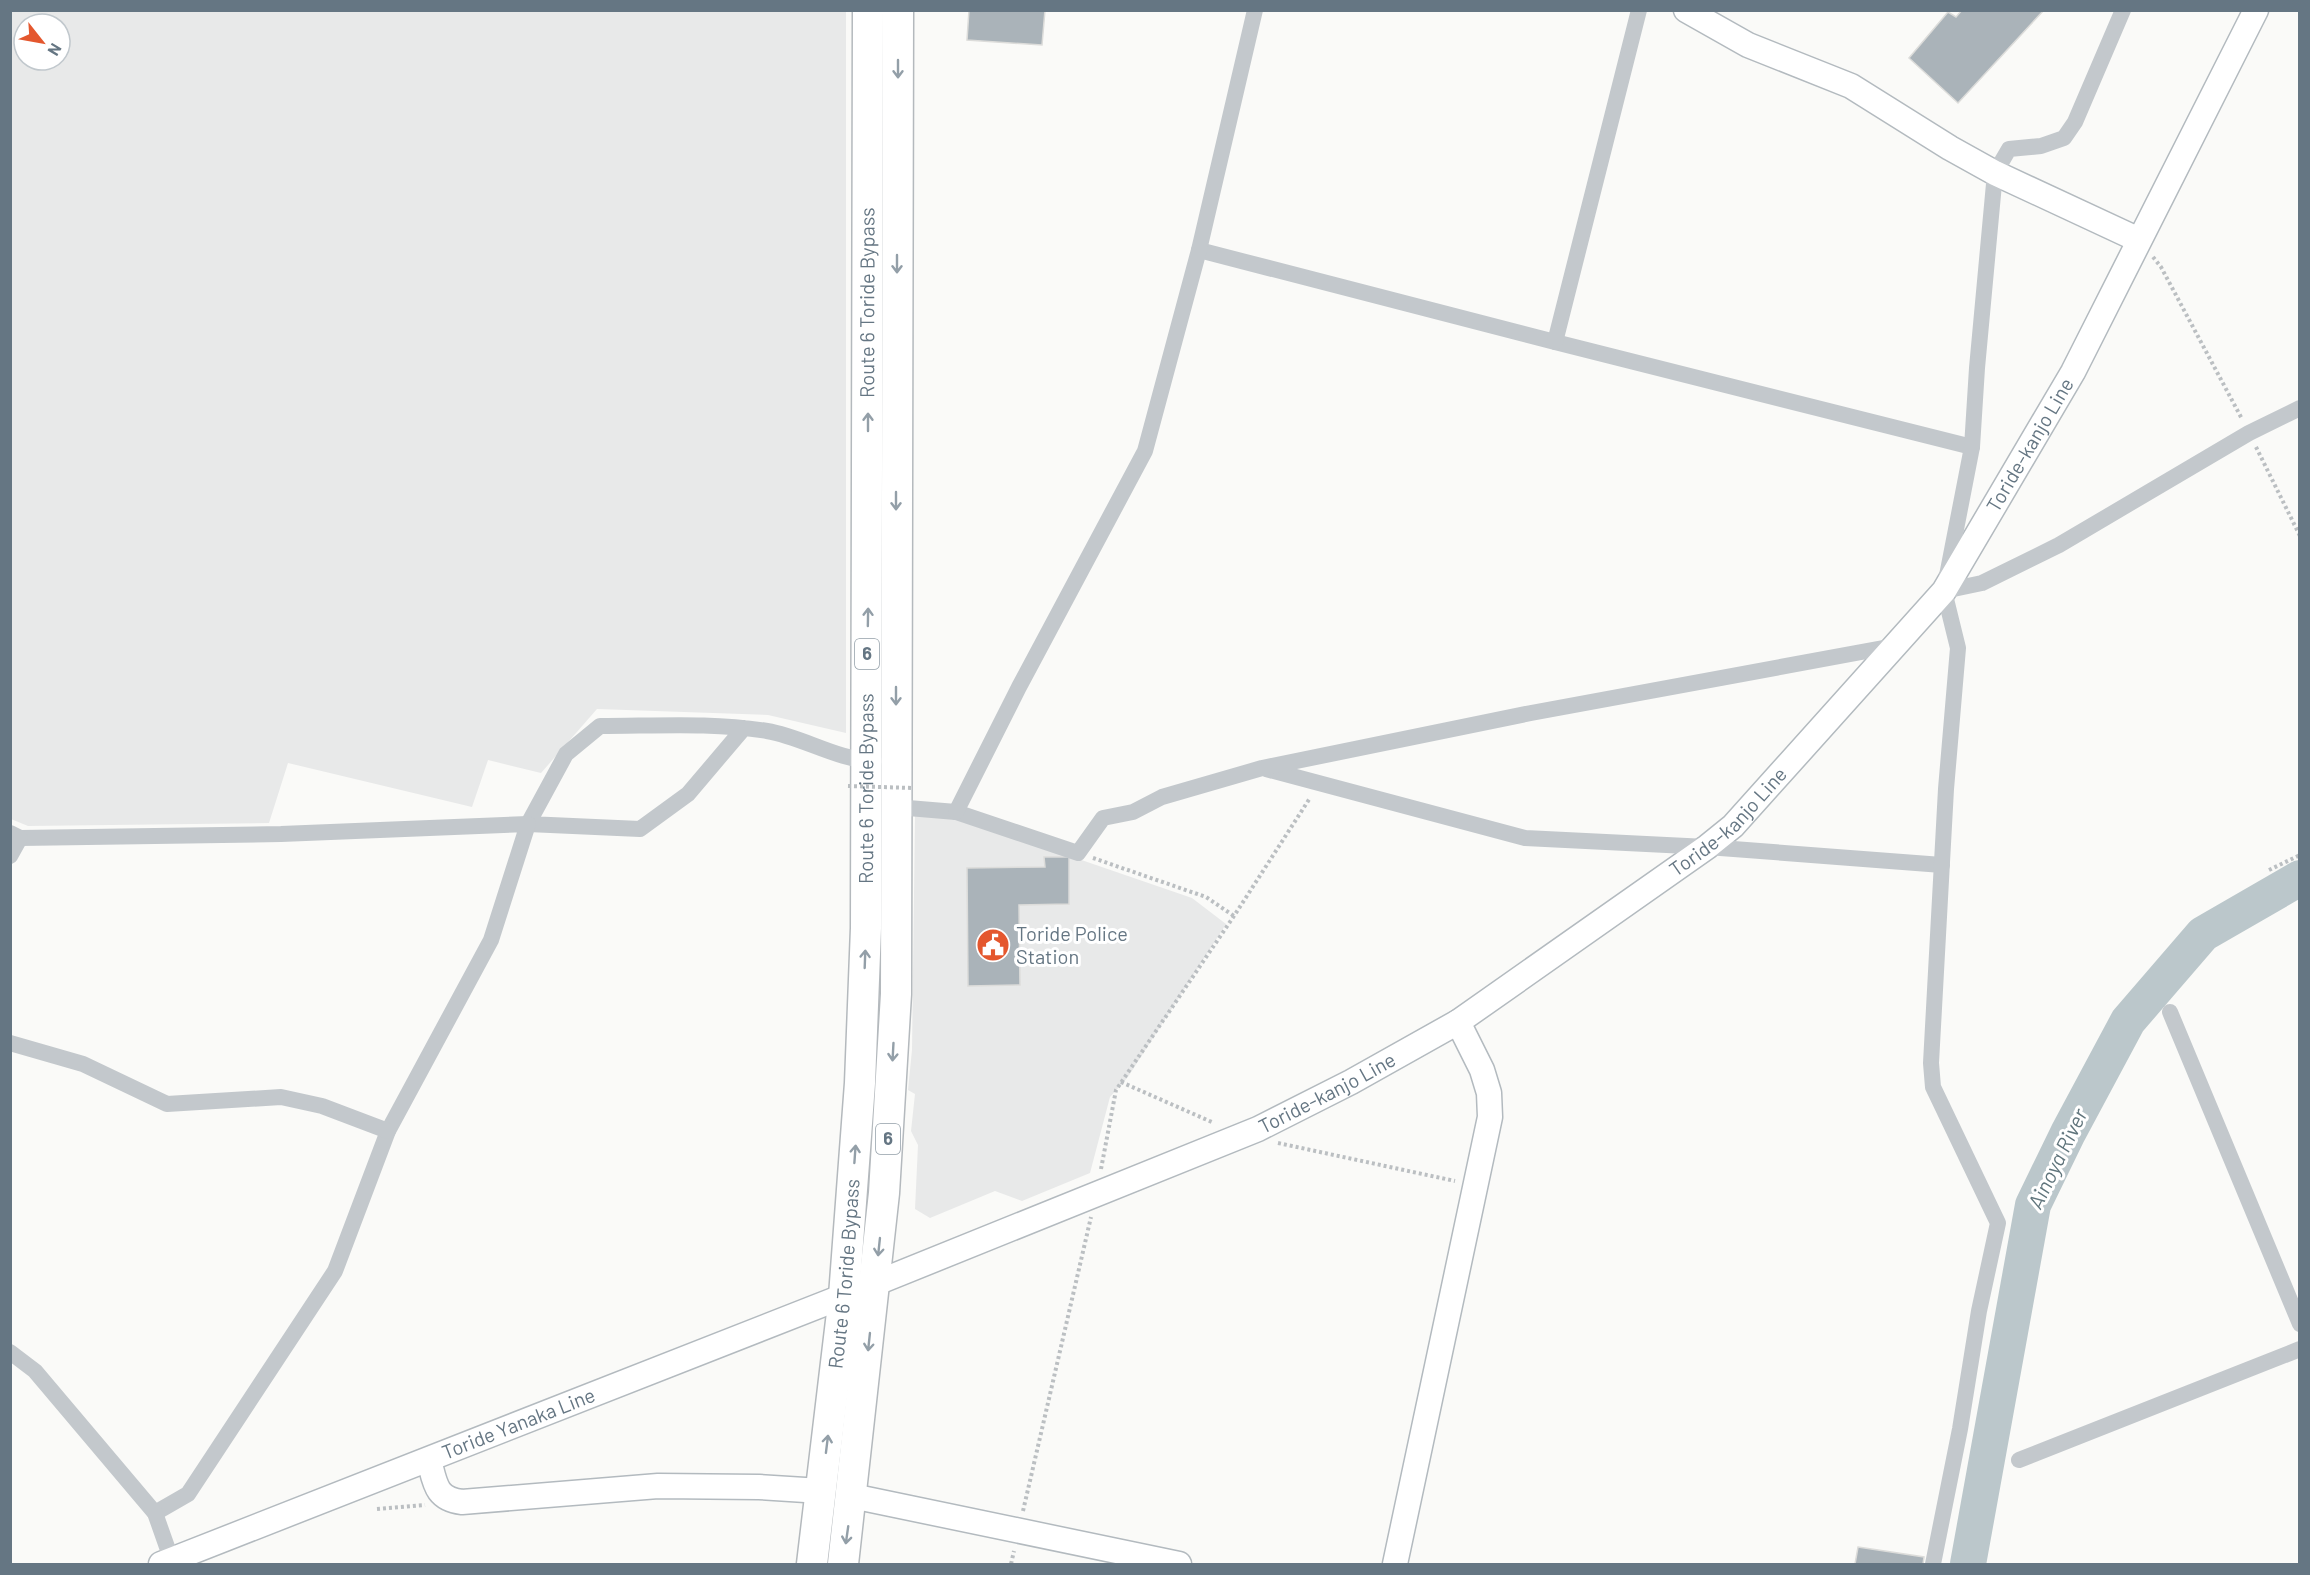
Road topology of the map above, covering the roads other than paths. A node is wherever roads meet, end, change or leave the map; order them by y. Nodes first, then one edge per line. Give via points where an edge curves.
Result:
1 (868, 10) edge
2 (898, 10) edge
3 (1256, 10) edge
4 (1639, 10) edge
5 (2122, 10) edge
6 (2256, 10) edge
7 (1692, 12) edge
8 (1995, 173) junction
9 (2139, 240) junction
10 (1199, 250) junction
11 (1555, 342) junction
12 (2300, 408) edge
13 (1972, 447) junction
14 (1944, 591) junction
15 (1894, 646) junction
16 (744, 728) junction
17 (866, 761) junction
18 (896, 762) junction
19 (1262, 768) junction
20 (904, 797) junction
21 (956, 812) junction
22 (528, 824) junction
23 (15, 836) edge
24 (1707, 847) junction
25 (10, 856) edge
26 (1942, 865) junction
27 (2170, 1012) dead end
28 (1458, 1022) junction
29 (10, 1043) edge
30 (388, 1131) junction
31 (876, 1283) junction
32 (844, 1296) junction
33 (2300, 1324) edge
34 (2300, 1349) edge
35 (10, 1352) edge
36 (429, 1460) junction
37 (2019, 1460) dead end
38 (821, 1491) junction
39 (852, 1496) junction
40 (155, 1513) junction
41 (168, 1563) edge
42 (812, 1564) edge
43 (843, 1564) edge
44 (1179, 1564) edge
45 (1395, 1564) edge
46 (1933, 1564) edge

17 -> 1 highway, Route 6 Toride Bypass / 6
2 -> 18 highway, Route 6 Toride Bypass / 6
3 - 10 street
4 - 11 street
5 - 8 street via 2075,122 2064,138 2042,146 2009,149
6 - 9 street, Toride-kanjo Line
7 - 8 street via 1748,45 1851,86
8 - 9 street
8 - 13 street
9 - 14 street, Toride-kanjo Line via 2073,372
10 - 11 street
10 - 21 street via 1145,451
11 - 13 street
12 - 14 street via 2249,432 2059,545 1982,583
13 - 14 street
14 - 15 street, Toride-kanjo Line
14 - 26 street via 1958,648
15 - 19 street via 1531,713
15 - 24 street, Toride-kanjo Line via 1733,826
16 - 17 street via 770,731
16 - 22 street via 688,794 640,829
16 - 22 street via 600,726 566,754
17 - 18 street
32 -> 17 highway, Route 6 Toride Bypass / 6 via 861,1059
18 - 20 highway, Route 6 Toride Bypass / 6
19 - 21 street via 1162,797 1133,812 1103,818 1078,853
19 - 24 street via 1525,838
20 - 21 street
20 -> 31 highway, Route 6 Toride Bypass / 6 via 896,994
22 - 23 street via 281,834
22 - 30 street via 491,940
23 - 25 street
24 - 26 street
24 - 28 street, Toride-kanjo Line
26 - 46 street via 1931,1062 1933,1088 1998,1223
27 - 33 street
28 - 31 street, Toride-kanjo Line via 1351,1082 1242,1136
28 - 45 street via 1482,1070 1489,1093 1490,1117
29 - 30 street via 82,1064 167,1104 281,1097 322,1106
30 - 40 street via 335,1272 188,1494
31 - 32 street, Toride Yanaka Line
31 -> 39 highway, Route 6 Toride Bypass / 6
32 - 36 street, Toride Yanaka Line
38 -> 32 highway, Route 6 Toride Bypass / 6
34 - 37 street
35 - 40 street via 35,1371
36 - 38 street via 441,1494 462,1502 658,1486
36 - 41 street, Toride Yanaka Line
38 - 42 highway, Route 6 Toride Bypass / 6
39 -> 43 highway, Route 6 Toride Bypass / 6
39 - 44 street
40 - 41 street

